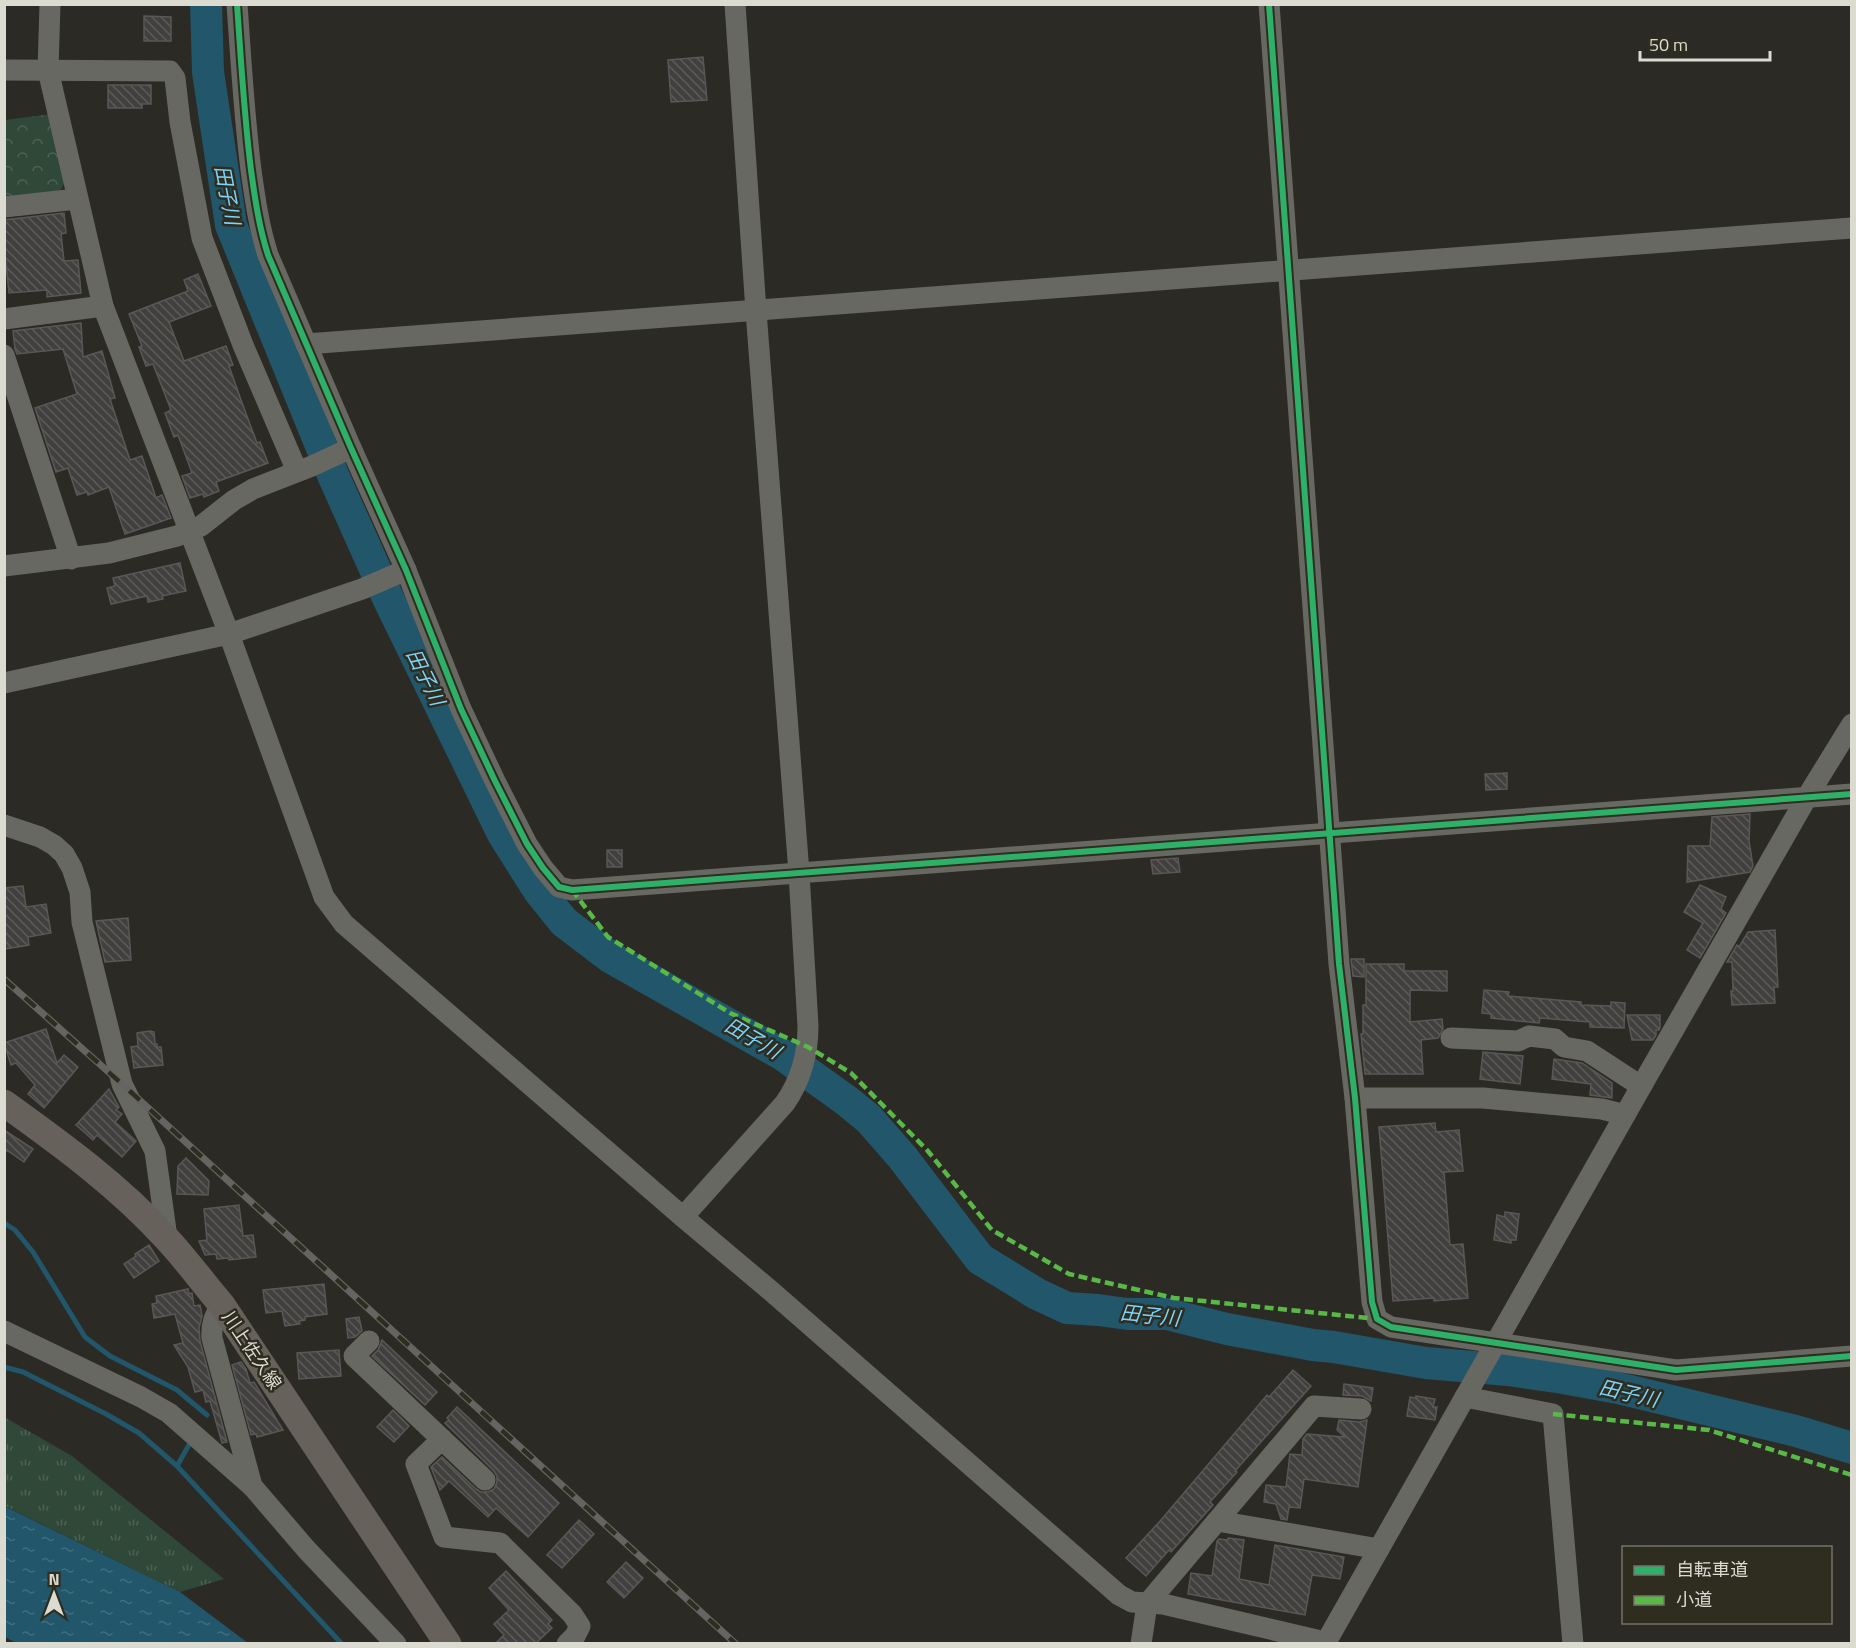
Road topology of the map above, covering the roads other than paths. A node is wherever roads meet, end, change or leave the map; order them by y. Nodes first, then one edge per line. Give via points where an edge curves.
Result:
1 (50, 4) edge
2 (237, 4) edge
3 (735, 4) edge
4 (1269, 4) edge
5 (4, 70) edge
6 (48, 70) junction
7 (77, 199) junction
8 (4, 207) edge
9 (1851, 228) edge
10 (1288, 269) junction
11 (103, 306) junction
12 (756, 311) junction
13 (4, 319) edge
14 (306, 344) junction
15 (4, 355) edge
16 (346, 450) junction
17 (305, 469) junction
18 (190, 531) junction
19 (71, 559) junction
20 (4, 566) edge
21 (401, 572) junction
22 (229, 634) junction
23 (4, 683) edge
24 (1851, 724) edge
25 (1851, 794) edge
26 (1807, 797) junction
27 (4, 825) edge
28 (1330, 832) junction
29 (799, 873) junction
30 (1451, 1038) dead end
31 (1641, 1085) junction
32 (1355, 1098) junction
33 (4, 1103) edge
34 (1624, 1115) junction
35 (683, 1218) junction
36 (167, 1238) junction
37 (222, 1305) junction
38 (4, 1330) edge
39 (369, 1341) dead end
40 (1492, 1347) junction
41 (1851, 1356) edge
42 (1468, 1391) junction
43 (1361, 1409) dead end
44 (442, 1439) junction
45 (485, 1480) dead end
46 (252, 1486) junction
47 (1217, 1521) junction
48 (1379, 1549) junction
49 (1147, 1604) junction
50 (1325, 1643) edge
51 (396, 1644) edge
52 (448, 1644) edge
53 (567, 1644) edge
54 (1141, 1644) edge
55 (1573, 1644) edge

1 - 6 street
2 - 14 street via 242,89 257,215 268,255
3 - 12 street
4 - 10 street
5 - 6 street
6 - 7 street
6 - 17 street via 170,71 175,78 202,238 243,345
7 - 8 street
7 - 11 street
9 - 10 street
10 - 12 street
10 - 28 street
11 - 13 street
11 - 18 street
12 - 14 street
12 - 29 street
14 - 16 street
15 - 19 street
16 - 17 street
16 - 21 street
17 - 18 street via 254,489
18 - 19 street via 144,546
18 - 22 street
19 - 20 street
21 - 22 street
21 - 29 street via 495,781 527,844 559,887 572,890
22 - 23 street
22 - 35 street via 324,897 344,924
24 - 26 street
25 - 26 street
26 - 28 street
26 - 31 street
27 - 36 street via 54,845 72,868 122,1083 155,1150
28 - 29 street
28 - 32 street
29 - 35 street via 807,1052 794,1090 785,1103
30 - 31 street via 1555,1039 1564,1047 1587,1051
31 - 34 street
32 - 34 street via 1483,1098 1602,1109
32 - 40 street via 1372,1302 1377,1319 1391,1327
33 - 36 main road, 川上佐久線 via 61,1144
34 - 40 street
35 - 49 street via 1119,1595
36 - 37 main road, 川上佐久線
37 - 46 street via 214,1315 212,1338
37 - 52 main road, 川上佐久線
38 - 46 street via 169,1413
39 - 44 street via 354,1356
40 - 41 street via 1676,1370
40 - 42 street
42 - 48 street
42 - 55 street via 1552,1413
43 - 47 street via 1314,1406
44 - 45 street
44 - 53 street via 416,1464 444,1537 500,1543 580,1626
46 - 51 street
47 - 48 street
47 - 49 street
48 - 50 street
49 - 50 street via 1163,1604
49 - 54 street

